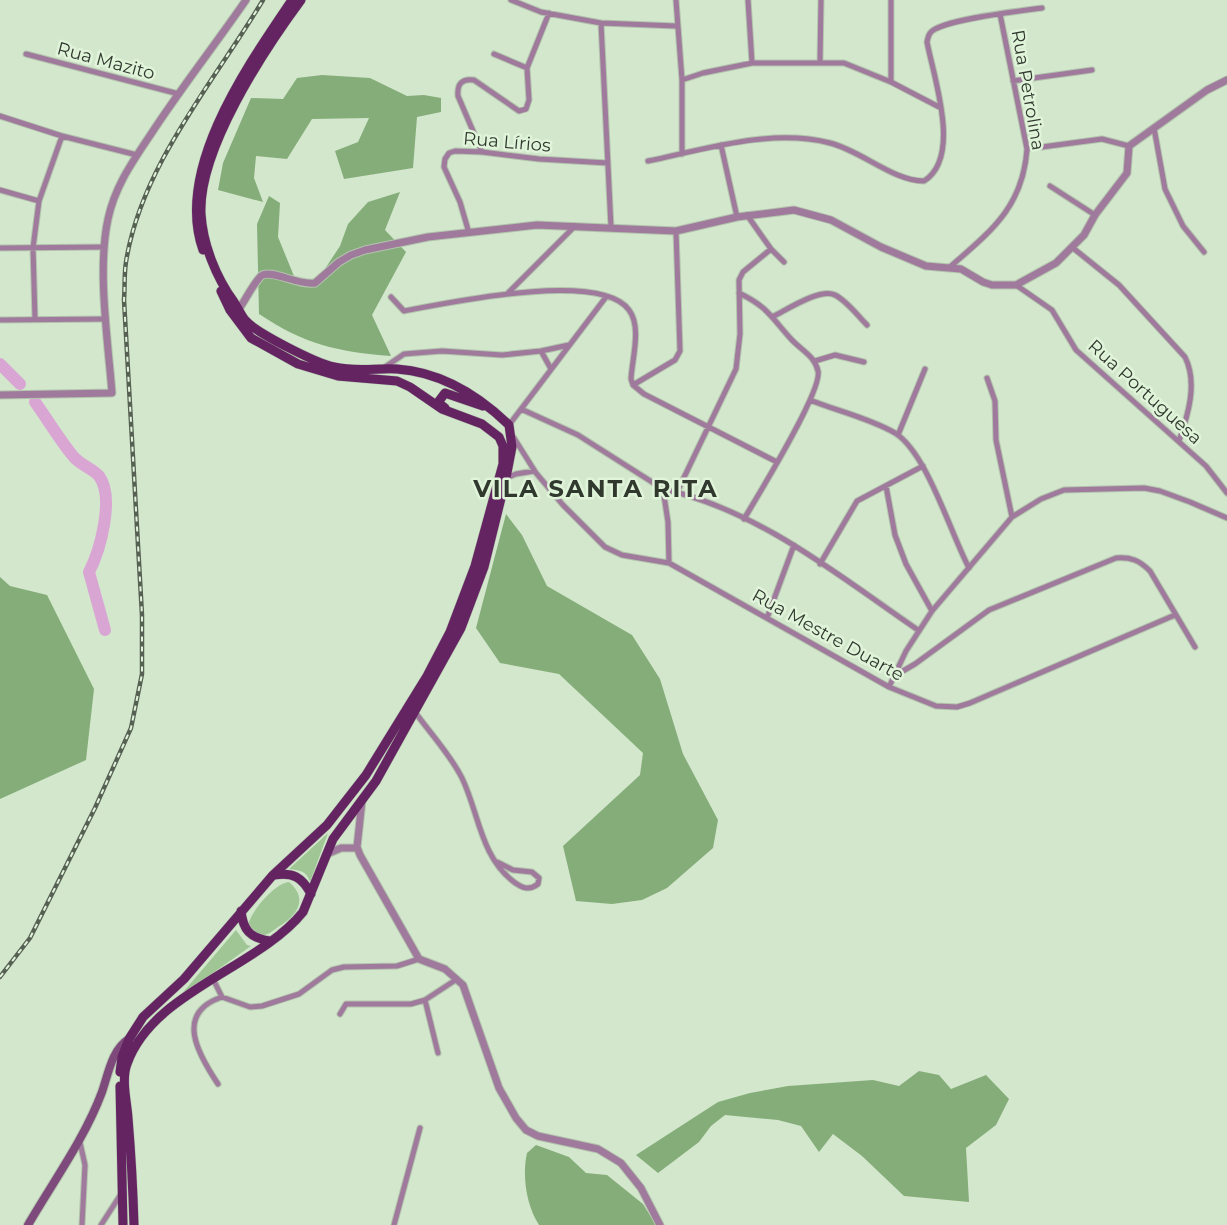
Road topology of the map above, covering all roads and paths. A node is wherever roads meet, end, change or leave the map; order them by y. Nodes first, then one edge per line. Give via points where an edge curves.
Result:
1 (246, 0) edge
2 (292, 0) edge
3 (301, 0) edge
4 (511, 0) edge
5 (676, 0) edge
6 (748, 0) edge
7 (821, 0) edge
8 (891, 0) edge
9 (1042, 8) dead end
10 (548, 13) junction
11 (1000, 14) junction
12 (601, 23) junction
13 (676, 26) junction
14 (26, 54) dead end
15 (494, 54) dead end
16 (820, 62) junction
17 (752, 63) junction
18 (527, 68) junction
19 (1092, 70) dead end
20 (682, 80) junction
21 (1227, 80) edge
22 (1013, 81) junction
23 (891, 82) junction
24 (179, 94) junction
25 (941, 108) junction
26 (0, 116) edge
27 (1154, 128) junction
28 (62, 136) junction
29 (721, 145) junction
30 (1129, 146) junction
31 (1027, 149) junction
32 (482, 152) junction
33 (682, 154) junction
34 (137, 155) junction
35 (649, 161) dead end
36 (608, 163) junction
37 (1050, 186) dead end
38 (0, 190) edge
39 (38, 201) junction
40 (746, 215) junction
41 (1095, 215) junction
42 (737, 217) junction
43 (575, 226) junction
44 (611, 227) junction
45 (676, 231) junction
46 (469, 233) junction
47 (104, 247) junction
48 (0, 248) edge
49 (33, 248) junction
50 (1073, 248) junction
51 (771, 249) junction
52 (1204, 252) dead end
53 (784, 261) dead end
54 (949, 269) junction
55 (1016, 285) junction
56 (508, 293) junction
57 (739, 293) junction
58 (606, 296) junction
59 (391, 297) dead end
60 (239, 309) junction
61 (774, 316) junction
62 (35, 319) junction
63 (106, 319) junction
64 (0, 320) edge
65 (867, 326) dead end
66 (569, 345) junction
67 (541, 351) junction
68 (815, 361) junction
69 (864, 362) dead end
70 (383, 369) junction
71 (551, 369) junction
72 (925, 369) dead end
73 (987, 378) dead end
74 (634, 385) junction
75 (0, 395) edge
76 (810, 400) junction
77 (488, 407) junction
78 (521, 409) junction
79 (465, 419) junction
80 (708, 427) junction
81 (510, 429) junction
82 (898, 435) junction
83 (1179, 441) junction
84 (777, 462) junction
85 (923, 466) junction
86 (534, 471) junction
87 (506, 478) junction
88 (886, 486) junction
89 (663, 489) junction
90 (677, 492) junction
91 (1227, 493) edge
92 (1012, 517) junction
93 (744, 519) junction
94 (1227, 519) edge
95 (794, 545) junction
96 (669, 563) junction
97 (820, 564) junction
98 (969, 568) junction
99 (932, 611) junction
100 (1175, 615) junction
101 (767, 618) junction
102 (918, 630) junction
103 (1195, 647) dead end
104 (894, 677) junction
105 (889, 687) junction
106 (415, 712) junction
107 (363, 801) junction
108 (357, 848) junction
109 (327, 855) junction
110 (496, 862) junction
111 (274, 875) junction
112 (311, 894) junction
113 (241, 911) junction
114 (270, 941) junction
115 (419, 959) junction
116 (213, 979) junction
117 (457, 979) junction
118 (222, 997) junction
119 (425, 1000) junction
120 (340, 1014) dead end
121 (129, 1040) junction
122 (438, 1053) dead end
123 (120, 1083) junction
124 (104, 1084) junction
125 (218, 1084) dead end
126 (420, 1128) dead end
127 (79, 1137) junction
128 (123, 1191) junction
129 (28, 1225) edge
130 (82, 1225) edge
131 (101, 1225) edge
132 (123, 1225) edge
133 (134, 1225) edge
134 (394, 1225) edge
135 (660, 1225) edge

1 - 24 street
2 - 79 main road via 238,84 206,154 195,209 205,256 230,310 251,338 298,364 338,376 397,381
3 - 60 main road via 240,96 204,184 201,213 209,256
4 - 10 street
5 - 13 street
6 - 17 street
7 - 16 street
8 - 23 street
9 - 11 street
10 - 12 street
10 - 18 street
11 - 22 street, Rua Petrolina
11 - 25 street via 932,31 927,42
12 - 13 street
12 - 36 street
13 - 20 street
14 - 24 street, Rua Mazito
15 - 18 street
16 - 17 street
16 - 23 street via 844,63
17 - 20 street
18 - 32 street via 526,109 519,111 474,80 461,81 457,88
19 - 22 street
20 - 33 street
21 - 27 street
22 - 31 street, Rua Petrolina
23 - 25 street
24 - 34 street
25 - 29 street via 943,152 933,176 924,181 903,177 828,142 758,139
26 - 28 street
27 - 30 street
27 - 52 street via 1165,189
28 - 34 street
28 - 39 street
29 - 33 street
29 - 42 street
30 - 31 street via 1102,139
30 - 41 street via 1127,173
31 - 54 street, Rua Petrolina via 1015,200
32 - 36 street, Rua Lírios
32 - 46 street, Rua Lírios via 455,151 445,159
33 - 35 street
34 - 47 street via 114,196
36 - 44 street
37 - 41 street
38 - 39 street
39 - 49 street
40 - 42 street
40 - 51 street
40 - 54 street via 794,210 811,213 910,260
41 - 50 street
42 - 45 street
43 - 44 street
43 - 46 street via 537,225
43 - 56 street
44 - 45 street
45 - 74 street via 680,351 676,360
46 - 60 street via 365,250 339,262 315,283 296,283 267,273
47 - 49 street
47 - 63 street
48 - 49 street
49 - 62 street
50 - 55 street
50 - 83 street via 1119,285 1185,356 1191,367 1190,401
51 - 53 street
51 - 57 street via 743,272
54 - 55 street via 961,269 992,285
55 - 83 street, Rua Portuguesa via 1052,310 1076,350
56 - 58 street
56 - 59 street via 404,312
57 - 61 street
57 - 80 street via 736,369
58 - 66 street
58 - 74 street via 631,313
60 - 70 main road via 246,322 310,359 333,367
61 - 65 street via 829,293 838,296
61 - 68 street
62 - 63 street
62 - 64 street
63 - 75 street via 112,394
66 - 67 street
66 - 71 street
67 - 70 street via 404,354
67 - 71 street
68 - 69 street via 835,355
68 - 76 street via 819,376
70 - 77 main road via 435,377
71 - 78 street
72 - 82 street
73 - 92 street via 995,401 996,440
74 - 80 street
76 - 82 street
76 - 84 street
77 - 79 main road via 450,394 441,396 441,406
77 - 81 main road
78 - 81 street
78 - 89 street via 578,435
79 - 111 main road via 482,424 499,437 504,452 475,566 450,632 366,775 327,825
80 - 84 street
80 - 90 street
81 - 86 street, Rua Mestre Duarte
81 - 87 main road
82 - 85 street
83 - 91 street, Rua Portuguesa
84 - 93 street
85 - 88 street
85 - 98 street
86 - 87 street
86 - 96 street, Rua Mestre Duarte via 606,547 622,555
87 - 106 main road via 472,602
88 - 97 street via 857,501
88 - 99 street via 906,565
89 - 90 street
89 - 96 street
90 - 93 street
92 - 94 street via 1065,490 1120,488 1160,491
92 - 98 street
93 - 95 street
95 - 97 street
95 - 101 street
96 - 101 street, Rua Mestre Duarte
97 - 102 street
98 - 99 street
99 - 102 street
100 - 103 street
100 - 104 street via 1141,561 1116,558 989,610
100 - 105 street, Rua Mestre Duarte via 957,707 936,706
101 - 105 street, Rua Mestre Duarte
102 - 104 street
104 - 105 street
106 - 107 main road
106 - 110 street via 461,777 480,833
107 - 108 street
107 - 109 main road via 345,821
108 - 109 street via 341,848
108 - 115 street
109 - 112 main road
110 - 110 street via 536,874 537,884 522,888
111 - 112 main road via 293,874
111 - 113 main road
112 - 114 main road via 296,921
113 - 114 main road via 245,929
113 - 121 main road via 184,979 143,1017
114 - 116 main road
115 - 117 street
115 - 118 street via 332,970 299,994 262,1006 250,1007
116 - 118 street
116 - 133 main road via 150,1027 126,1065
117 - 119 street
117 - 135 street via 467,995 499,1088 516,1118 538,1136 597,1149 621,1163 641,1188
118 - 125 street via 199,1009 195,1031 195,1045
119 - 120 street via 396,1005 346,1004
119 - 122 street
121 - 123 main road
121 - 124 main road via 116,1054
123 - 124 main road
123 - 128 main road
124 - 127 main road
126 - 134 street
127 - 129 main road
127 - 130 street via 85,1166
128 - 131 street
128 - 132 main road

